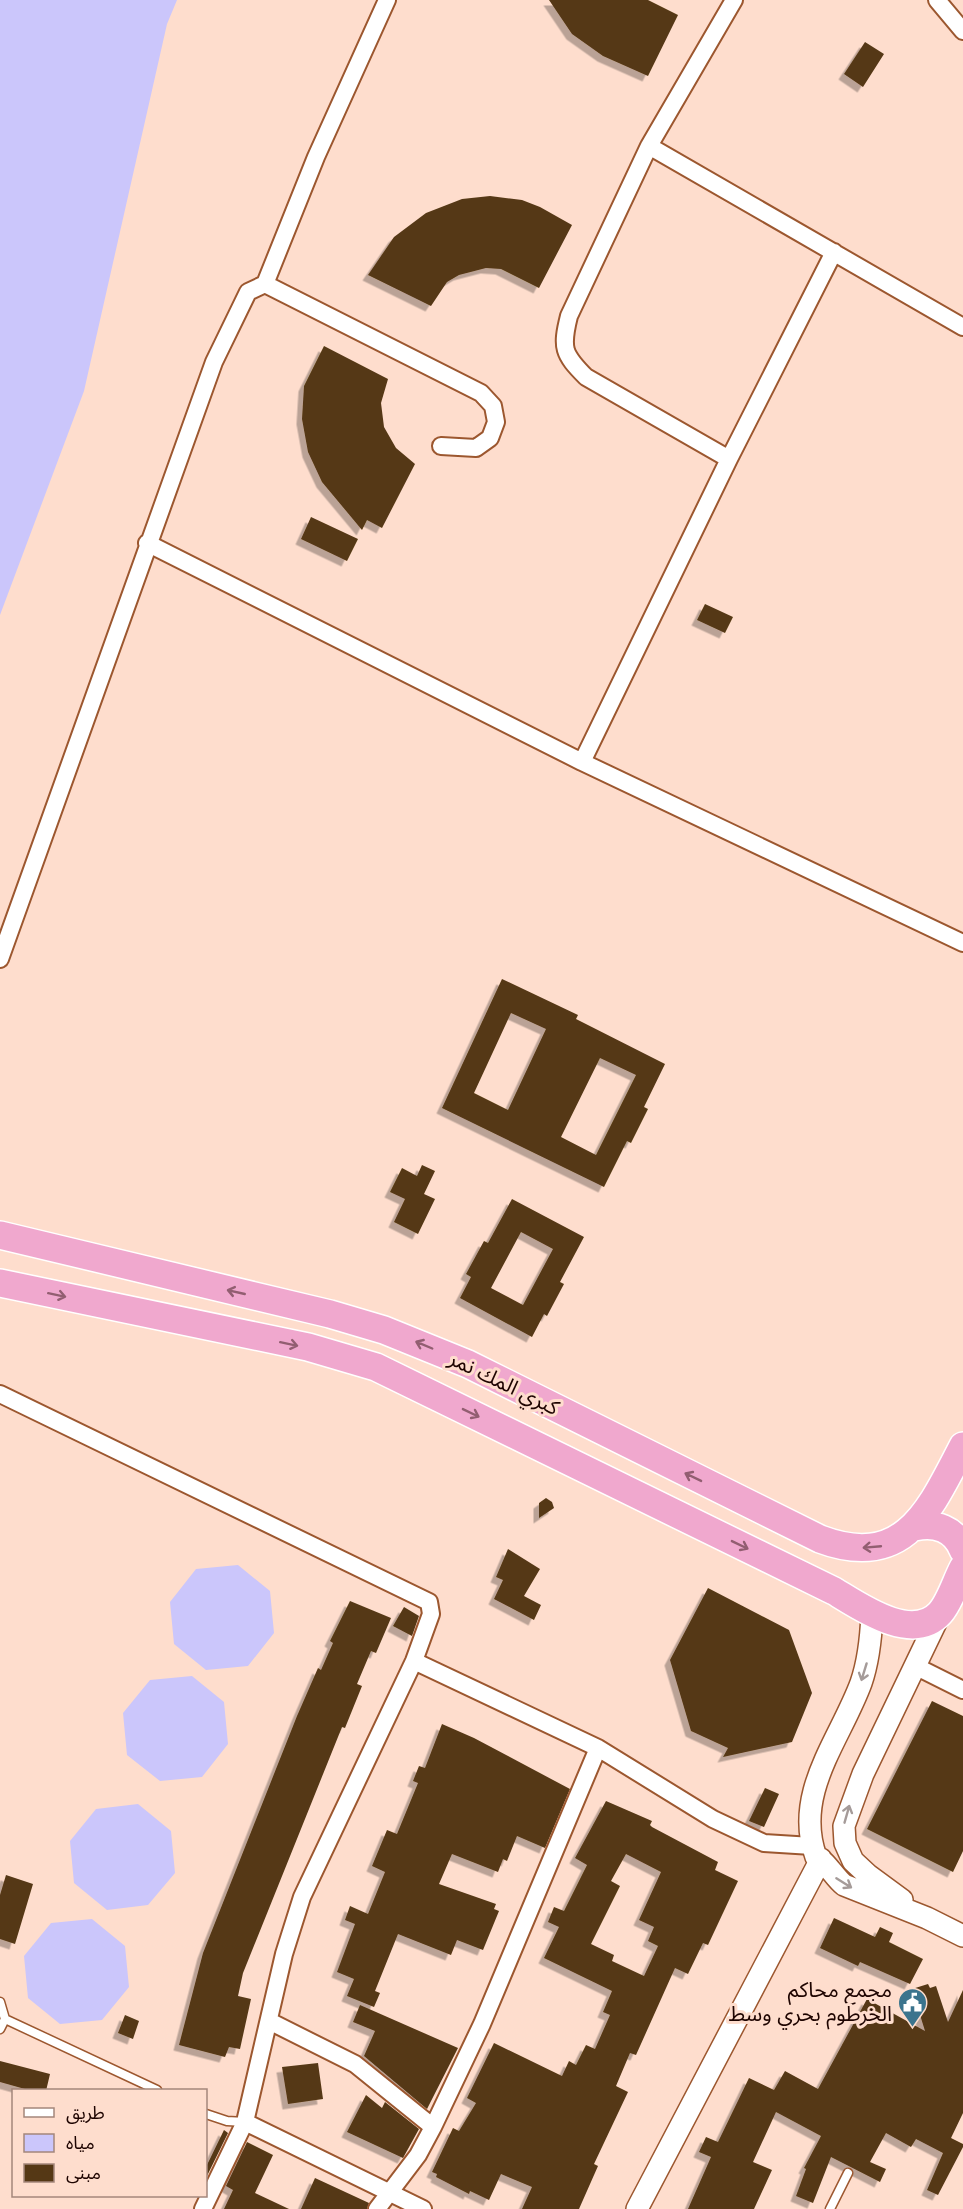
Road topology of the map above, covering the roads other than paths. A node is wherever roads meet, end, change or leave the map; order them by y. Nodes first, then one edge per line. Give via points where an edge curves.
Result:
1 (387, 0) edge
2 (734, 0) edge
3 (937, 0) edge
4 (963, 31) edge
5 (649, 146) junction
6 (834, 252) junction
7 (265, 284) junction
8 (963, 327) edge
9 (441, 446) dead end
10 (729, 459) junction
11 (147, 543) junction
12 (582, 762) junction
13 (963, 943) edge
14 (0, 959) edge
15 (0, 1235) edge
16 (0, 1283) edge
17 (0, 1394) edge
18 (958, 1456) edge
19 (915, 1527) junction
20 (963, 1550) edge
21 (963, 1568) edge
22 (872, 1614) junction
23 (940, 1614) junction
24 (414, 1661) junction
25 (915, 1666) junction
26 (963, 1690) edge
27 (598, 1748) junction
28 (816, 1852) junction
29 (927, 1918) junction
30 (963, 1936) edge
31 (0, 2002) edge
32 (5, 2019) junction
33 (269, 2021) junction
34 (0, 2029) edge
35 (153, 2089) edge
36 (207, 2114) edge
37 (245, 2122) junction
38 (433, 2127) junction
39 (848, 2173) dead end
40 (387, 2193) junction
41 (203, 2209) edge
42 (377, 2209) edge
43 (423, 2209) edge
44 (637, 2209) edge
45 (830, 2209) edge

1 - 7 street via 316,157
2 - 5 street
3 - 4 street
5 - 6 street
5 - 10 street via 569,316 563,341 568,359 585,377
6 - 8 street
6 - 10 street
7 - 9 street via 481,393 493,406 496,422 490,438 476,448
7 - 11 street via 248,292 231,323
10 - 12 street
11 - 12 street
11 - 14 street
12 - 13 street
19 -> 15 highway, كبري المك نمر via 888,1545 848,1548 834,1544 508,1383 403,1336 330,1314
16 -> 22 highway, كبري المك نمر via 308,1347 376,1367 834,1591
17 - 24 street via 429,1602 432,1614
18 - 19 highway, كبري المك نمر
19 - 20 highway via 941,1527 956,1537
21 - 23 highway
22 - 23 highway, كبري المك نمر via 907,1624 925,1622
22 -> 28 street via 863,1677 811,1798 809,1831
23 - 25 street
24 - 27 street
24 - 33 street via 302,1897
25 - 26 street
29 -> 25 street via 853,1861 845,1844 844,1826 863,1774
27 - 28 street via 713,1819 764,1843
27 - 38 street via 482,2024
28 -> 29 street via 844,1885
28 - 44 street
29 - 30 street
31 - 32 lane
32 - 34 lane
32 - 35 lane
33 - 37 street
33 - 38 street via 355,2064
36 - 37 lane
37 - 40 street
37 - 41 street
38 - 40 street via 418,2155
39 - 45 lane
40 - 42 street
40 - 43 street

